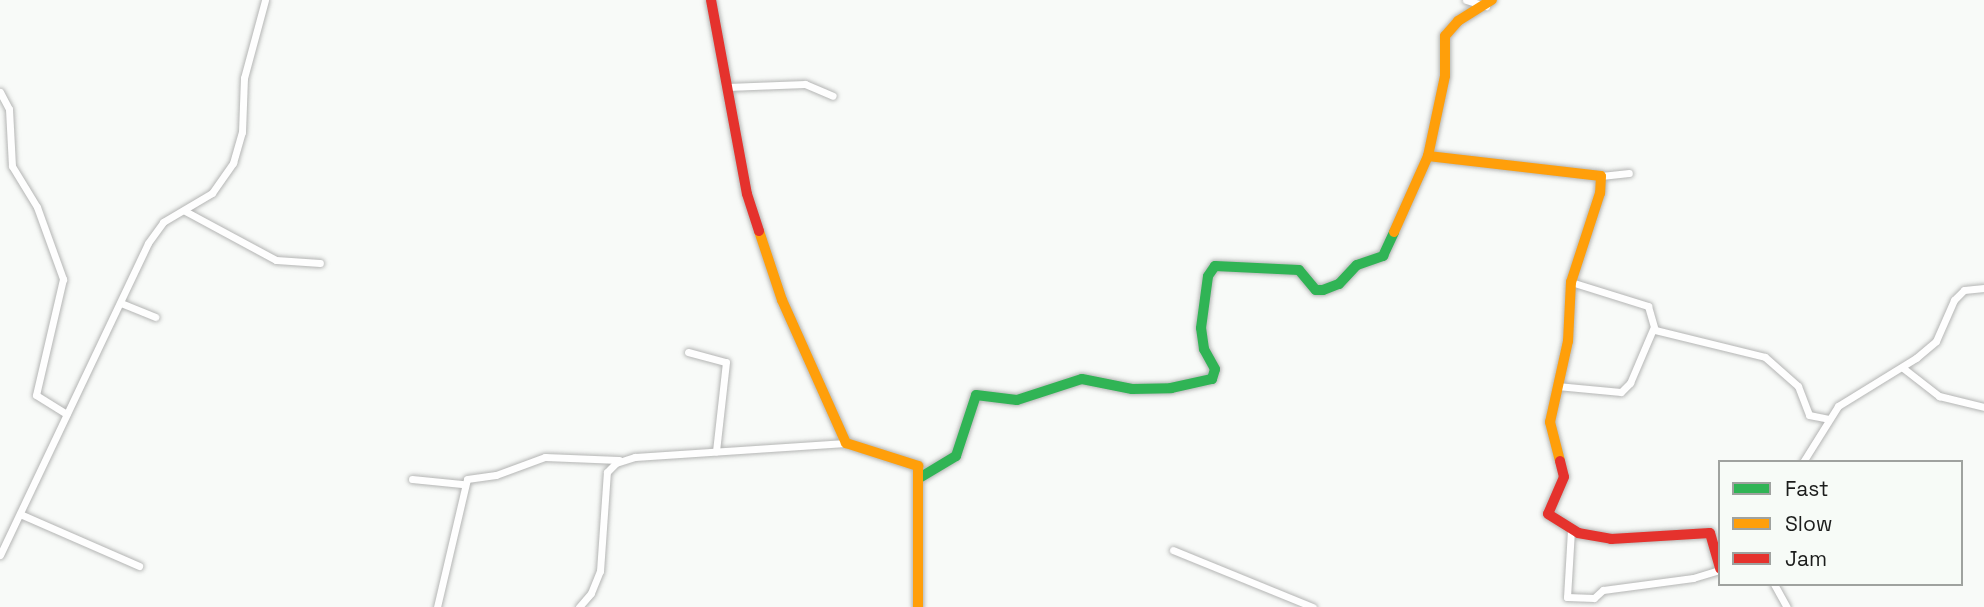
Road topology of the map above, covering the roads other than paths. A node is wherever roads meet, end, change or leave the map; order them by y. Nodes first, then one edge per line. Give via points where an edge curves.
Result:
1 (265, 0) edge
2 (711, 0) edge
3 (1466, 0) edge
4 (1490, 3) edge
5 (727, 87) junction
6 (0, 92) edge
7 (833, 96) dead end
8 (1429, 156) junction
9 (1629, 173) dead end
10 (1601, 176) junction
11 (185, 211) junction
12 (320, 263) dead end
13 (1571, 282) junction
14 (1984, 288) edge
15 (121, 303) junction
16 (155, 317) dead end
17 (1653, 329) junction
18 (688, 352) dead end
19 (1903, 368) junction
20 (1557, 386) junction
21 (1984, 407) edge
22 (66, 414) junction
23 (1829, 419) junction
24 (846, 443) junction
25 (716, 451) junction
26 (621, 460) junction
27 (1804, 460) edge
28 (921, 477) junction
29 (412, 479) dead end
30 (462, 484) junction
31 (20, 514) junction
32 (1571, 530) junction
33 (1173, 550) dead end
34 (0, 555) edge
35 (1718, 562) edge
36 (139, 566) dead end
37 (1718, 570) edge
38 (1775, 586) edge
39 (437, 607) edge
40 (579, 607) edge
41 (918, 607) edge
42 (1313, 607) edge
43 (1787, 607) edge

1 - 11 street via 244,78 242,132 233,163 212,193
2 - 5 street
3 - 4 street
4 - 8 street via 1458,21 1445,36 1445,76
5 - 7 street via 805,84
5 - 24 street via 741,169 772,273
6 - 22 street via 9,109 12,166 37,207 63,279 36,396
8 - 10 street
8 - 28 street via 1387,252 1357,265 1333,289 1316,289 1300,270 1213,267 1201,328 1214,369 1212,379 1132,389 1082,379 1017,401 976,395 956,456
9 - 10 street
10 - 13 street
11 - 12 street via 276,260
11 - 15 street via 159,227
13 - 17 street via 1650,307
13 - 20 street via 1568,341
14 - 19 street via 1971,288 1957,297 1944,314 1936,341
15 - 16 street
15 - 22 street
17 - 20 street via 1630,383 1621,392
17 - 23 street via 1765,357 1798,386 1809,415
18 - 25 street via 713,355 726,363
19 - 21 street via 1939,396
19 - 23 street via 1861,389
20 - 32 street via 1550,429 1564,477 1548,513
22 - 31 street
23 - 27 street
24 - 25 street
24 - 28 street via 915,463
25 - 26 street
26 - 30 street via 537,458 496,475 470,477
26 - 40 street via 607,472 597,581
28 - 41 street
29 - 30 street
30 - 39 street via 450,565
31 - 34 street
31 - 36 street
32 - 35 street via 1611,539 1710,533
32 - 37 street via 1567,597 1594,598 1603,590 1693,579
33 - 42 street
38 - 43 street

